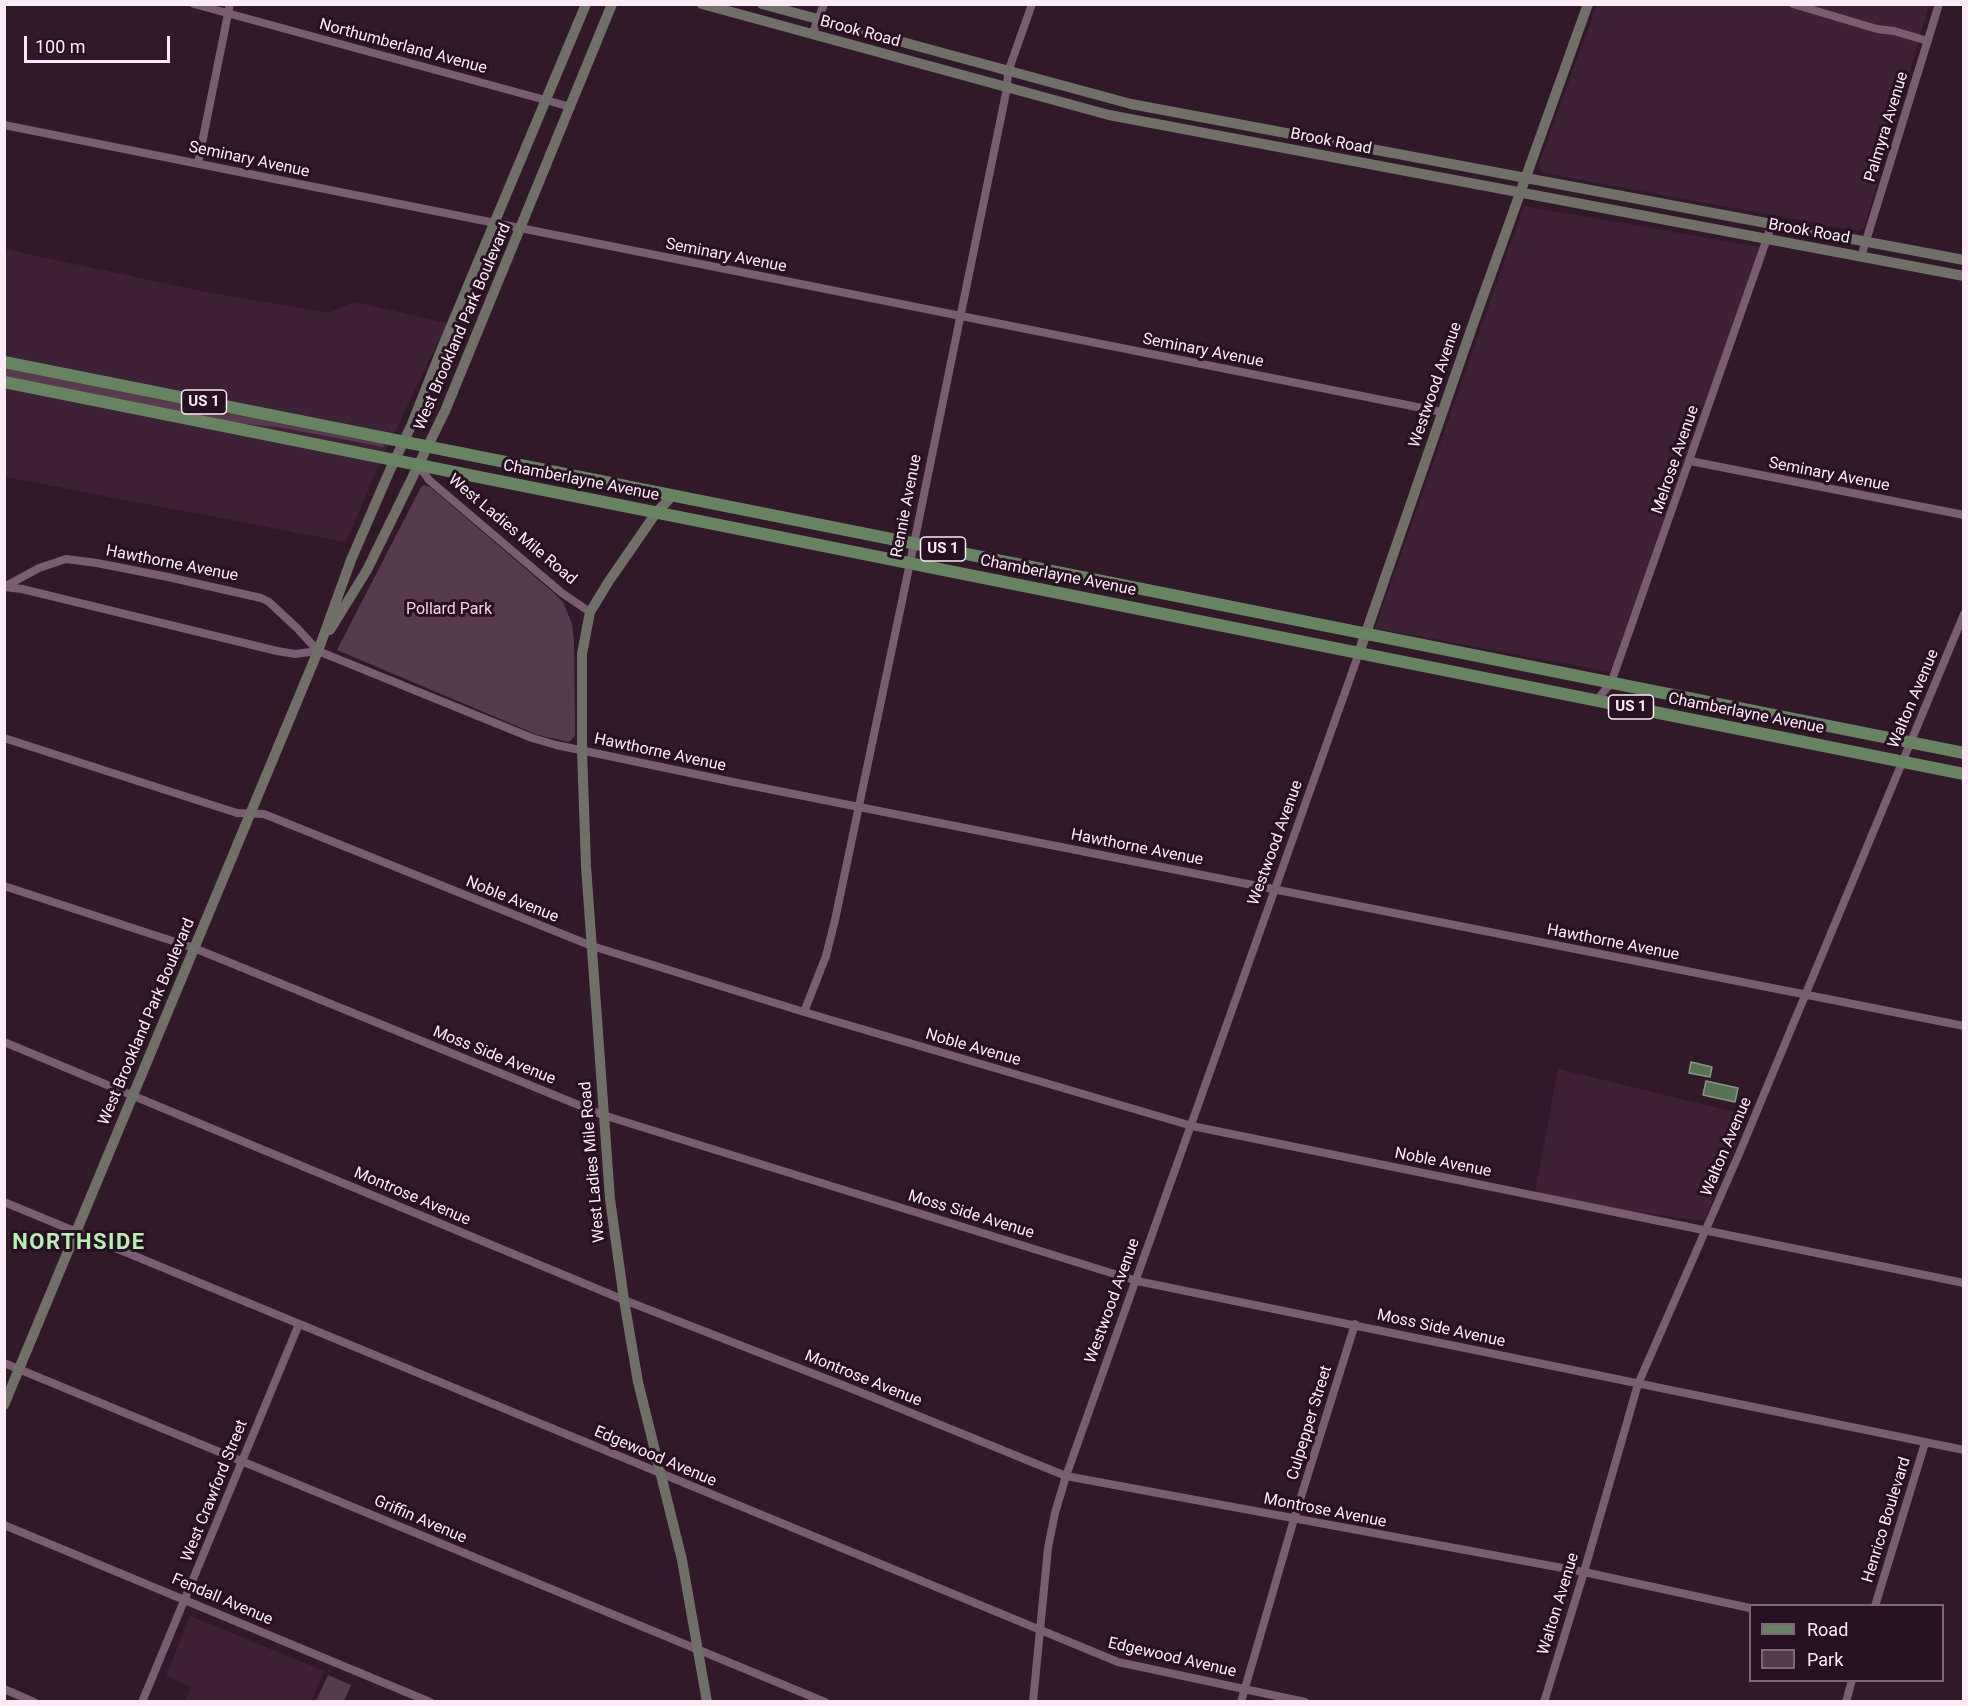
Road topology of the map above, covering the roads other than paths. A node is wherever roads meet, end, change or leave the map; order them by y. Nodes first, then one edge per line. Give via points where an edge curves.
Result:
1 (194, 4) edge
2 (586, 4) edge
3 (612, 4) edge
4 (702, 4) edge
5 (762, 4) edge
6 (824, 4) edge
7 (1032, 4) edge
8 (1588, 4) edge
9 (1793, 4) edge
10 (1939, 4) edge
11 (229, 9) edge
12 (818, 20) junction
13 (812, 35) junction
14 (1928, 41) junction
15 (1008, 72) junction
16 (1007, 88) junction
17 (546, 100) junction
18 (571, 107) junction
19 (4, 125) edge
20 (198, 163) junction
21 (1526, 178) junction
22 (1521, 193) junction
23 (493, 224) junction
24 (1772, 224) junction
25 (521, 229) junction
26 (1767, 239) junction
27 (1865, 242) junction
28 (1861, 257) junction
29 (1964, 260) edge
30 (1964, 276) edge
31 (959, 316) junction
32 (4, 362) edge
33 (4, 382) edge
34 (1442, 412) junction
35 (404, 442) junction
36 (428, 447) junction
37 (394, 461) junction
38 (1690, 461) junction
39 (419, 466) junction
40 (673, 495) junction
41 (656, 513) junction
42 (1964, 516) edge
43 (913, 543) junction
44 (910, 563) junction
45 (4, 587) edge
46 (590, 612) junction
47 (1964, 614) edge
48 (1366, 634) junction
49 (318, 651) junction
50 (1359, 653) junction
51 (1611, 683) junction
52 (1596, 701) junction
53 (4, 738) edge
54 (1910, 742) junction
55 (582, 750) junction
56 (1964, 753) edge
57 (1902, 762) junction
58 (1964, 774) edge
59 (859, 806) junction
60 (250, 813) junction
61 (4, 886) edge
62 (1275, 889) junction
63 (592, 946) junction
64 (194, 948) junction
65 (1805, 994) junction
66 (804, 1012) junction
67 (1964, 1026) edge
68 (4, 1042) edge
69 (133, 1095) junction
70 (603, 1115) junction
71 (1191, 1126) junction
72 (4, 1202) edge
73 (1706, 1231) junction
74 (76, 1232) junction
75 (1137, 1281) junction
76 (1964, 1283) edge
77 (624, 1300) junction
78 (299, 1324) junction
79 (1355, 1324) junction
80 (4, 1363) edge
81 (19, 1369) junction
82 (1638, 1384) junction
83 (4, 1404) edge
84 (1925, 1443) junction
85 (1964, 1450) edge
86 (243, 1461) junction
87 (659, 1474) junction
88 (1066, 1476) junction
89 (1294, 1519) junction
90 (4, 1525) edge
91 (1584, 1572) junction
92 (185, 1599) junction
93 (1875, 1604) edge
94 (1749, 1608) edge
95 (1040, 1632) junction
96 (699, 1651) junction
97 (1851, 1682) edge
98 (4, 1689) edge
99 (1244, 1689) junction
100 (34, 1701) edge
101 (142, 1701) edge
102 (430, 1701) edge
103 (707, 1701) edge
104 (825, 1701) edge
105 (1033, 1701) edge
106 (1241, 1701) edge
107 (1305, 1701) edge
108 (1544, 1701) edge
109 (1846, 1701) edge

1 - 11 street, Northumberland Avenue
2 - 17 main road, West Brookland Park Boulevard
3 - 18 main road, West Brookland Park Boulevard
4 - 13 main road, Brook Road
5 - 12 main road, Brook Road
6 - 12 street
7 - 15 street, Rennie Avenue
8 - 21 main road, Westwood Avenue
9 - 14 street
10 - 14 street, Palmyra Avenue
11 - 17 street, Northumberland Avenue
11 - 20 street
12 - 13 street
12 - 15 main road, Brook Road
13 - 16 main road, Brook Road
14 - 27 street, Palmyra Avenue
15 - 16 street, Rennie Avenue
15 - 21 main road, Brook Road via 1131,104
16 - 22 main road, Brook Road via 1126,119
16 - 31 street, Rennie Avenue
17 - 18 street, Northumberland Avenue
17 - 23 main road, West Brookland Park Boulevard
18 - 25 main road, West Brookland Park Boulevard
19 - 20 street, Seminary Avenue
20 - 23 street, Seminary Avenue
21 - 22 main road, Westwood Avenue
21 - 24 main road, Brook Road
22 - 26 main road, Brook Road
22 - 34 main road, Westwood Avenue
23 - 25 street, Seminary Avenue
23 - 35 main road, West Brookland Park Boulevard
24 - 26 street, Melrose Avenue
24 - 27 main road, Brook Road
25 - 31 street, Seminary Avenue
25 - 36 main road, West Brookland Park Boulevard
26 - 28 main road, Brook Road
26 - 38 street, Melrose Avenue
27 - 28 street, Palmyra Avenue
27 - 29 main road, Brook Road
28 - 30 main road, Brook Road
31 - 34 street, Seminary Avenue
31 - 43 street, Rennie Avenue
32 - 35 main road, Chamberlayne Avenue / US 1
33 - 37 main road, Chamberlayne Avenue / US 1
34 - 48 main road, Westwood Avenue
35 - 36 main road, Chamberlayne Avenue / US 1
35 - 37 main road, West Brookland Park Boulevard
36 - 39 main road, West Brookland Park Boulevard
36 - 40 main road, Chamberlayne Avenue / US 1
37 - 39 main road, Chamberlayne Avenue / US 1
37 - 49 main road, West Brookland Park Boulevard via 351,560
38 - 42 street, Seminary Avenue
38 - 51 street, Melrose Avenue
39 - 41 main road, Chamberlayne Avenue / US 1
39 - 46 street, West Ladies Mile Road via 429,480 562,593
39 - 49 main road, West Brookland Park Boulevard via 367,570
40 - 41 main road, West Ladies Mile Road
40 - 43 main road, Chamberlayne Avenue / US 1
41 - 44 main road, Chamberlayne Avenue / US 1
41 - 46 main road, West Ladies Mile Road
43 - 44 street, Rennie Avenue
43 - 48 main road, Chamberlayne Avenue / US 1
44 - 50 main road, Chamberlayne Avenue / US 1
44 - 59 street, Rennie Avenue
45 - 49 street, Hawthorne Avenue via 277,651
45 - 49 street, Hawthorne Avenue via 66,559 180,579 269,602
46 - 55 main road, West Ladies Mile Road via 582,654
47 - 54 street, Walton Avenue
48 - 50 main road, Westwood Avenue
48 - 51 main road, Chamberlayne Avenue / US 1
49 - 55 street, Hawthorne Avenue via 532,738
49 - 60 main road, West Brookland Park Boulevard
50 - 52 main road, Chamberlayne Avenue / US 1
50 - 62 street, Westwood Avenue
51 - 52 street, Melrose Avenue
51 - 54 main road, Chamberlayne Avenue / US 1
52 - 57 main road, Chamberlayne Avenue / US 1
53 - 60 street, Noble Avenue via 237,813
54 - 56 main road, Chamberlayne Avenue / US 1
54 - 57 street, Walton Avenue
55 - 59 street, Hawthorne Avenue
55 - 63 main road, West Ladies Mile Road
57 - 58 main road, Chamberlayne Avenue / US 1
57 - 65 street, Walton Avenue
59 - 62 street, Hawthorne Avenue
59 - 66 street, Rennie Avenue via 826,956
60 - 63 street, Noble Avenue via 264,814
60 - 64 main road, West Brookland Park Boulevard
61 - 64 street, Moss Side Avenue
62 - 65 street, Hawthorne Avenue
62 - 71 street, Westwood Avenue
63 - 66 street, Noble Avenue
63 - 70 main road, West Ladies Mile Road
64 - 69 main road, West Brookland Park Boulevard
64 - 70 street, Moss Side Avenue
65 - 67 street, Hawthorne Avenue
65 - 73 street, Walton Avenue
66 - 71 street, Noble Avenue
68 - 69 street, Montrose Avenue
69 - 74 main road, West Brookland Park Boulevard
69 - 77 street, Montrose Avenue
70 - 75 street, Moss Side Avenue
70 - 77 main road, West Ladies Mile Road
71 - 73 street, Noble Avenue
71 - 75 street, Westwood Avenue
72 - 74 street, Edgewood Avenue
73 - 76 street, Noble Avenue
73 - 82 street, Walton Avenue
74 - 78 street, Edgewood Avenue
74 - 81 main road, West Brookland Park Boulevard
75 - 79 street, Moss Side Avenue
75 - 88 street, Westwood Avenue
77 - 87 main road, West Ladies Mile Road
77 - 88 street, Montrose Avenue
78 - 86 street, West Crawford Street
78 - 87 street, Edgewood Avenue
79 - 82 street, Moss Side Avenue
79 - 89 street, Culpepper Street
80 - 81 street, Griffin Avenue
81 - 83 main road, West Brookland Park Boulevard
81 - 86 street, Griffin Avenue
82 - 84 street, Moss Side Avenue
82 - 91 street, Walton Avenue
84 - 85 street, Moss Side Avenue
84 - 93 street, Henrico Boulevard
86 - 92 street, West Crawford Street
86 - 96 street, Griffin Avenue
87 - 95 street, Edgewood Avenue
87 - 96 main road, West Ladies Mile Road via 682,1560
88 - 89 street, Montrose Avenue
88 - 95 street, Westwood Avenue via 1048,1548
89 - 91 street, Montrose Avenue
89 - 99 street, Culpepper Street
90 - 92 street, Fendall Avenue
91 - 94 street, Montrose Avenue
91 - 108 street, Walton Avenue
92 - 101 street, West Crawford Street
92 - 102 street, Fendall Avenue
95 - 99 street, Edgewood Avenue via 1118,1662
95 - 105 street, Westwood Avenue
96 - 103 main road, West Ladies Mile Road
96 - 104 street, Griffin Avenue
97 - 109 street
98 - 100 street
99 - 106 street, Culpepper Street
99 - 107 street, Edgewood Avenue

